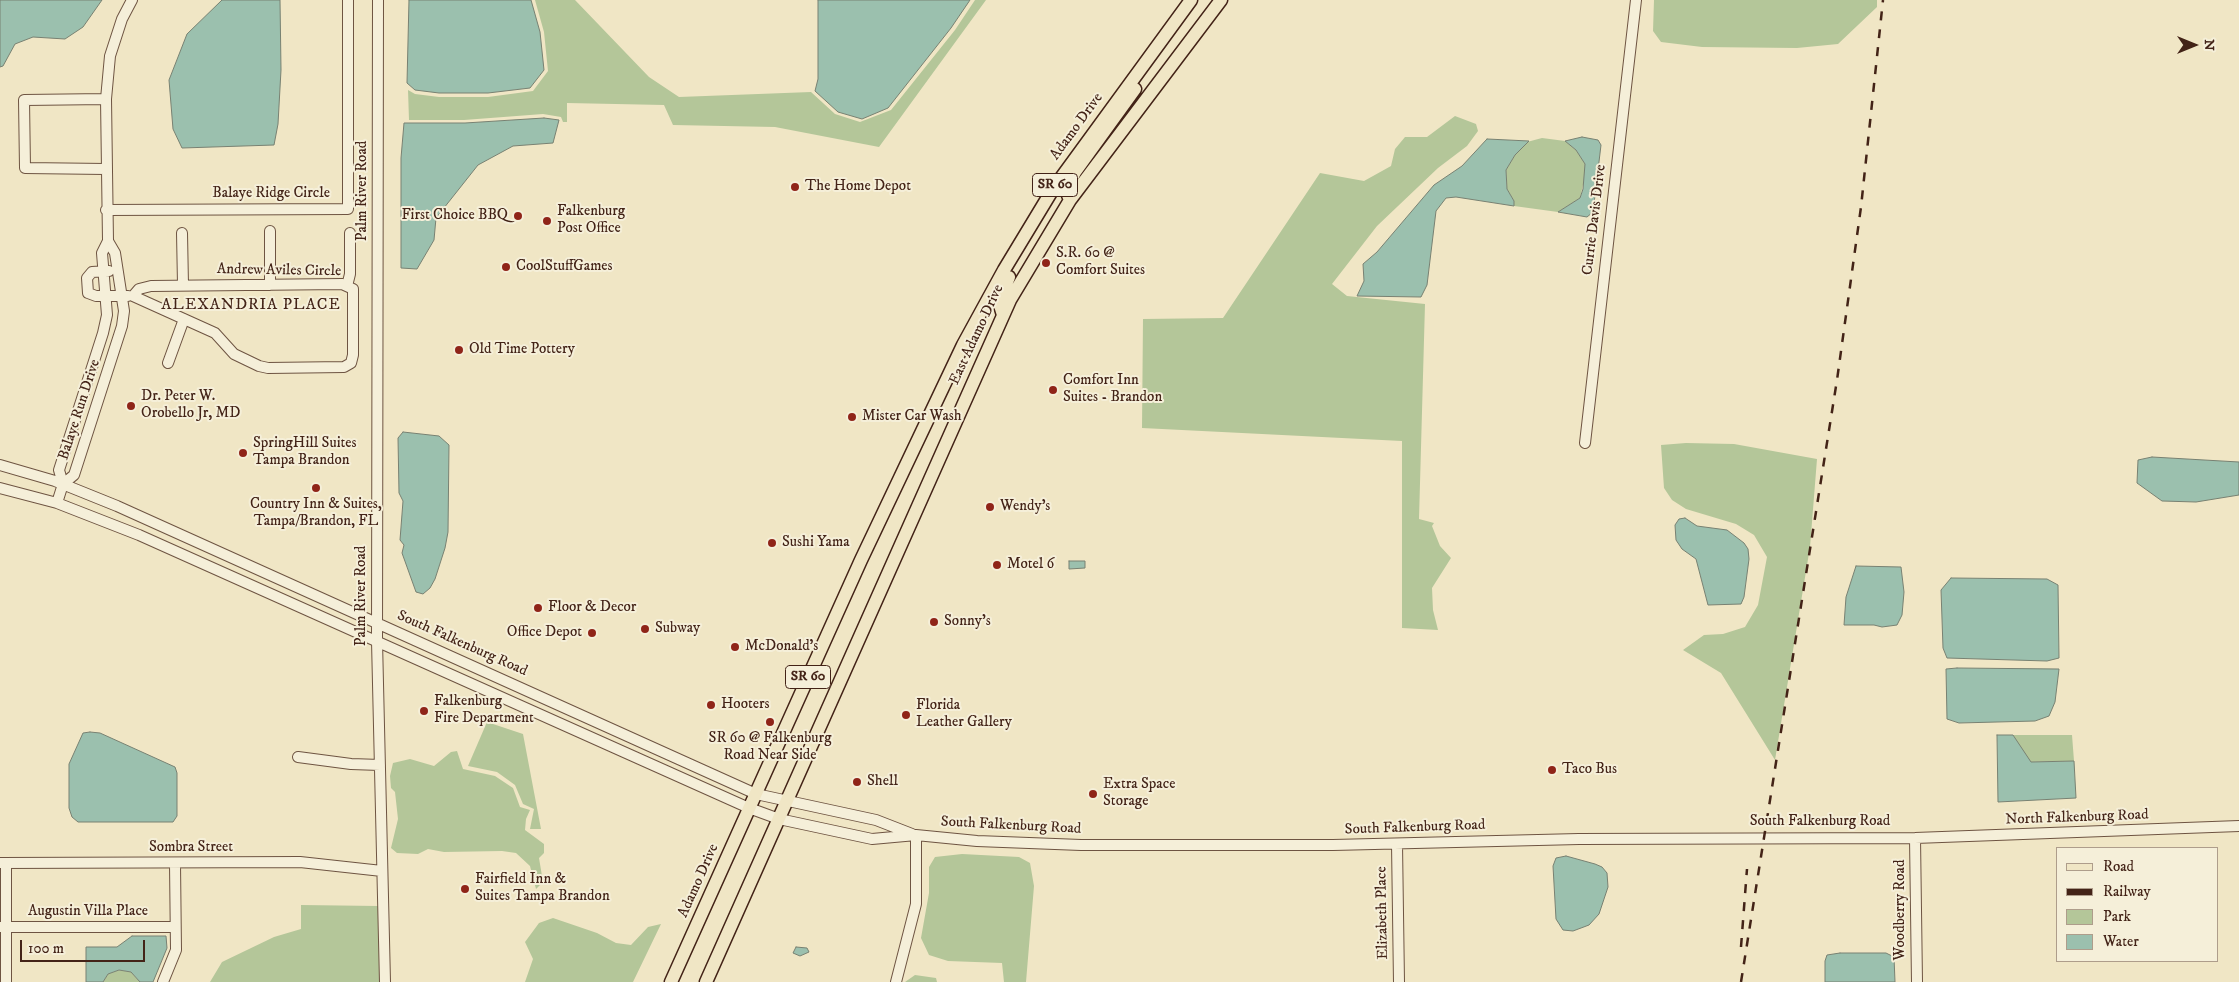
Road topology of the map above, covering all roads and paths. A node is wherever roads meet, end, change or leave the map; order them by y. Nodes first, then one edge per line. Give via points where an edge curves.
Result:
1 (132, 0) edge
2 (348, 0) edge
3 (378, 0) edge
4 (1191, 0) edge
5 (1221, 0) edge
6 (1636, 0) edge
7 (1141, 68) junction
8 (106, 99) junction
9 (106, 169) junction
10 (1053, 189) junction
11 (1070, 200) junction
12 (106, 210) junction
13 (270, 231) dead end
14 (182, 234) dead end
15 (350, 234) dead end
16 (108, 241) junction
17 (104, 271) junction
18 (117, 271) junction
19 (157, 285) junction
20 (183, 285) junction
21 (270, 285) junction
22 (347, 286) junction
23 (133, 296) junction
24 (106, 297) junction
25 (122, 297) junction
26 (152, 304) junction
27 (1003, 314) junction
28 (184, 319) junction
29 (168, 363) dead end
30 (942, 385) joint
31 (1585, 443) dead end
32 (0, 465) edge
33 (63, 484) junction
34 (0, 488) edge
35 (57, 503) junction
36 (377, 622) junction
37 (377, 641) junction
38 (455, 658) junction
39 (449, 674) junction
40 (557, 703) junction
41 (549, 718) junction
42 (298, 757) dead end
43 (380, 765) junction
44 (756, 794) junction
45 (786, 802) junction
46 (750, 808) junction
47 (779, 820) junction
48 (2239, 826) edge
49 (916, 835) junction
50 (1915, 838) junction
51 (1397, 844) junction
52 (3, 863) edge
53 (175, 864) junction
54 (382, 870) junction
55 (3, 927) edge
56 (175, 927) junction
57 (6, 982) edge
58 (163, 982) edge
59 (385, 982) edge
60 (671, 982) edge
61 (706, 982) edge
62 (896, 982) edge
63 (1399, 982) edge
64 (1916, 982) edge

1 - 8 street, Balaye Run Drive via 110,56
2 - 12 street, Balaye Ridge Circle via 348,209
3 - 36 street, Palm River Road
4 - 7 main road, Adamo Drive / SR 60
5 - 11 main road, East Adamo Drive / SR 60
6 - 31 street, Currie Davis Drive
7 - 10 main road, Adamo Drive / SR 60
7 - 11 main road via 1138,84 1069,182 1066,194
8 - 9 street, Balaye Run Drive
8 - 9 street via 24,100 25,168
9 - 12 street, Balaye Run Drive
10 - 27 main road via 1051,206 1002,291 999,302
10 - 30 main road, Adamo Drive / SR 60 via 1004,270
11 - 27 main road, East Adamo Drive / SR 60 via 1028,266
12 - 16 street, Balaye Run Drive
13 - 21 street
14 - 20 street
15 - 22 street
16 - 17 street, Balaye Run Drive via 102,253
16 - 18 street, Balaye Run Drive via 115,253
17 - 18 street
17 - 24 street, Balaye Run Drive
17 - 24 street via 92,272 86,286 88,293
18 - 25 street, Balaye Run Drive
19 - 20 street, Andrew Aviles Circle
19 - 23 street, Andrew Aviles Circle via 139,289
19 - 26 street
20 - 21 street, Andrew Aviles Circle
21 - 22 street, Andrew Aviles Circle
22 - 28 street, Andrew Aviles Circle via 354,289 353,355 351,363 344,367 259,366 234,354 215,333
23 - 25 street, Andrew Aviles Circle
23 - 26 street, Andrew Aviles Circle
24 - 25 street, Andrew Aviles Circle
24 - 33 street, Balaye Run Drive via 103,333 59,470
25 - 33 street, Balaye Run Drive via 124,318 121,333 74,475
26 - 28 street, Andrew Aviles Circle
27 - 45 main road, East Adamo Drive / SR 60
28 - 29 street
30 - 44 main road, East Adamo Drive / SR 60
32 - 33 street, South Falkenburg Road
33 - 35 street
33 - 36 street, South Falkenburg Road
34 - 35 street, South Falkenburg Road
35 - 37 street, South Falkenburg Road via 139,535
36 - 37 street, Palm River Road
36 - 38 street, South Falkenburg Road
37 - 39 street, South Falkenburg Road
37 - 43 street, Palm River Road
38 - 39 street
38 - 40 street, South Falkenburg Road
39 - 41 street, South Falkenburg Road
40 - 41 street
40 - 44 street, South Falkenburg Road
41 - 46 street, South Falkenburg Road
42 - 43 street
43 - 54 street, Palm River Road
44 - 45 street, South Falkenburg Road
44 - 46 main road, Adamo Drive / SR 60
45 - 47 main road, SR 60
45 - 49 street, South Falkenburg Road via 876,820
46 - 47 street, South Falkenburg Road
46 - 60 main road, Adamo Drive / SR 60
47 - 49 street, South Falkenburg Road via 872,839
47 - 61 main road, SR 60
48 - 50 street, North Falkenburg Road
49 - 51 street, South Falkenburg Road via 1081,845
49 - 62 street via 916,904
50 - 51 street, South Falkenburg Road via 1657,838
50 - 64 street, Woodberry Road
51 - 63 street, Elizabeth Place
52 - 53 street, Sombra Street
52 - 55 street
53 - 54 street, Sombra Street via 300,862
53 - 56 street
54 - 59 street, Palm River Road
55 - 56 street, Augustin Villa Place
55 - 57 street
56 - 58 street via 176,950

